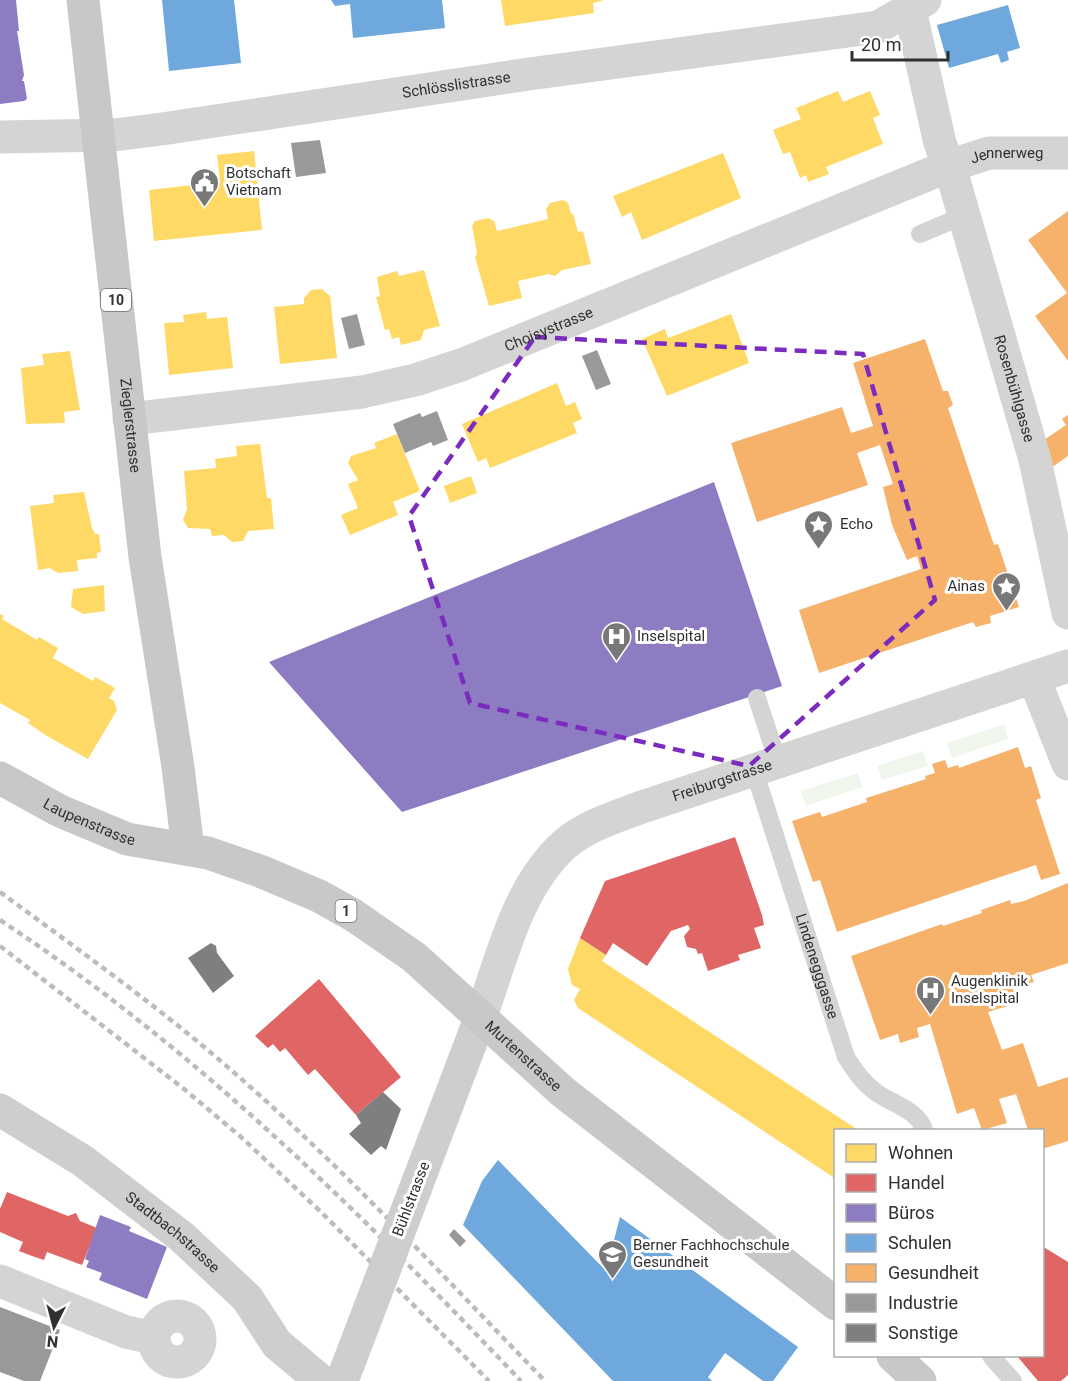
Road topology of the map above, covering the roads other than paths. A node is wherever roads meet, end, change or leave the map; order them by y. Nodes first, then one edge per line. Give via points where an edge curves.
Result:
1 (84, 0) edge
2 (917, 5) edge
3 (98, 135) junction
4 (0, 137) edge
5 (1068, 153) edge
6 (948, 166) junction
7 (963, 216) junction
8 (920, 234) dead end
9 (129, 419) junction
10 (1068, 613) edge
11 (1068, 666) edge
12 (1034, 678) junction
13 (757, 698) dead end
14 (1068, 764) edge
15 (766, 766) junction
16 (0, 778) edge
17 (188, 849) junction
18 (481, 1016) junction
19 (0, 1110) edge
20 (924, 1129) edge
21 (0, 1281) edge
22 (831, 1292) edge
23 (154, 1338) dead end
24 (894, 1357) edge
25 (992, 1357) edge
26 (336, 1378) edge
27 (920, 1381) edge
28 (1013, 1381) edge

1 - 3 main road, Zieglerstrasse / 10
2 - 3 street, Schlösslistrasse via 878,27
2 - 6 street, Rosenbühlgasse via 940,143
3 - 4 street, Schlösslistrasse
3 - 9 main road, Zieglerstrasse / 10
5 - 6 street, Jennerweg via 989,153
6 - 7 street, Rosenbühlgasse
6 - 9 street, Choisystrasse via 461,365 415,380 363,392
7 - 8 lane
7 - 10 street, Rosenbühlgasse via 1035,460
9 - 17 main road, Zieglerstrasse / 10
11 - 12 street, Freiburgstrasse
12 - 14 street
12 - 15 street, Freiburgstrasse
13 - 15 lane, Lindenegggasse
15 - 18 street, Freiburgstrasse via 608,820 566,843 533,882
15 - 20 lane, Lindenegggasse via 846,1057 857,1075 876,1092 914,1115
16 - 17 main road, Laupenstrasse / 1 via 60,811 127,839
17 - 18 main road, Murtenstrasse / 1 via 260,871 319,896 414,957
18 - 22 main road, Murtenstrasse / 1 via 563,1092
18 - 26 main road, Bühlstrasse, bridge
19 - 26 main road, Stadtbachstrasse via 83,1161 182,1237 247,1298 277,1344
21 - 23 street via 126,1332
24 - 27 main road
25 - 28 lane

